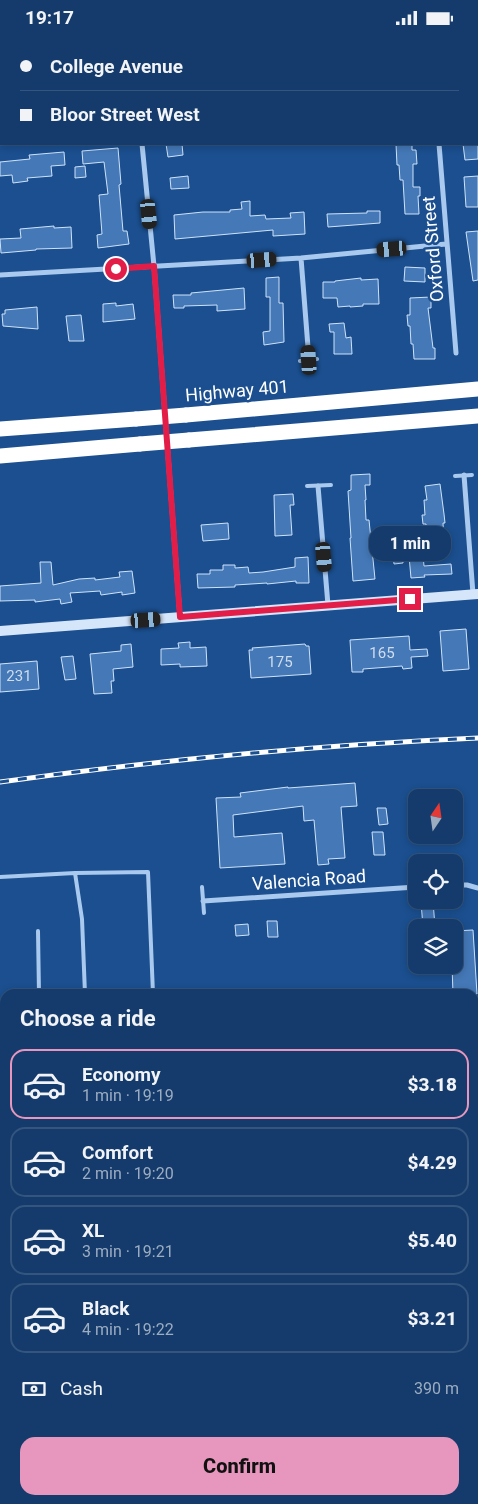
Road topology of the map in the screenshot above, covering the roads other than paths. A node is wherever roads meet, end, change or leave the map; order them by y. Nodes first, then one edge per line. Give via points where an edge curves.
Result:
1 (142, 145) edge
2 (439, 145) edge
3 (446, 244) junction
4 (301, 258) junction
5 (154, 266) junction
6 (0, 275) edge
7 (456, 353) dead end
8 (317, 359) dead end
9 (309, 360) junction
10 (300, 361) dead end
11 (478, 389) edge
12 (478, 416) edge
13 (0, 429) edge
14 (0, 456) edge
15 (464, 475) junction
16 (472, 475) dead end
17 (455, 476) dead end
18 (318, 485) junction
19 (331, 485) dead end
20 (307, 486) dead end
21 (476, 594) edge
22 (328, 605) junction
23 (180, 617) junction
24 (0, 631) edge
25 (75, 873) junction
26 (0, 877) edge
27 (463, 885) edge
28 (202, 887) dead end
29 (408, 888) edge
30 (478, 888) edge
31 (203, 901) junction
32 (204, 913) dead end
33 (38, 931) dead end
34 (39, 989) edge
35 (85, 989) edge
36 (154, 989) edge

1 - 5 street
2 - 3 street, Oxford Street
3 - 4 street
3 - 7 street, Oxford Street
4 - 5 street
4 - 9 street
5 - 6 street
5 - 23 street
8 - 9 lane
9 - 10 lane
11 - 13 highway, Highway 401, bridge
12 - 14 highway, bridge
15 - 16 lane
15 - 17 lane
15 - 21 street
18 - 19 lane
18 - 20 lane
18 - 22 street
21 - 22 main road
22 - 23 main road
23 - 24 main road
25 - 26 lane
25 - 35 lane via 82,919
25 - 36 lane via 148,872
27 - 30 street
28 - 31 lane
29 - 31 street, Valencia Road
31 - 32 lane
33 - 34 lane

